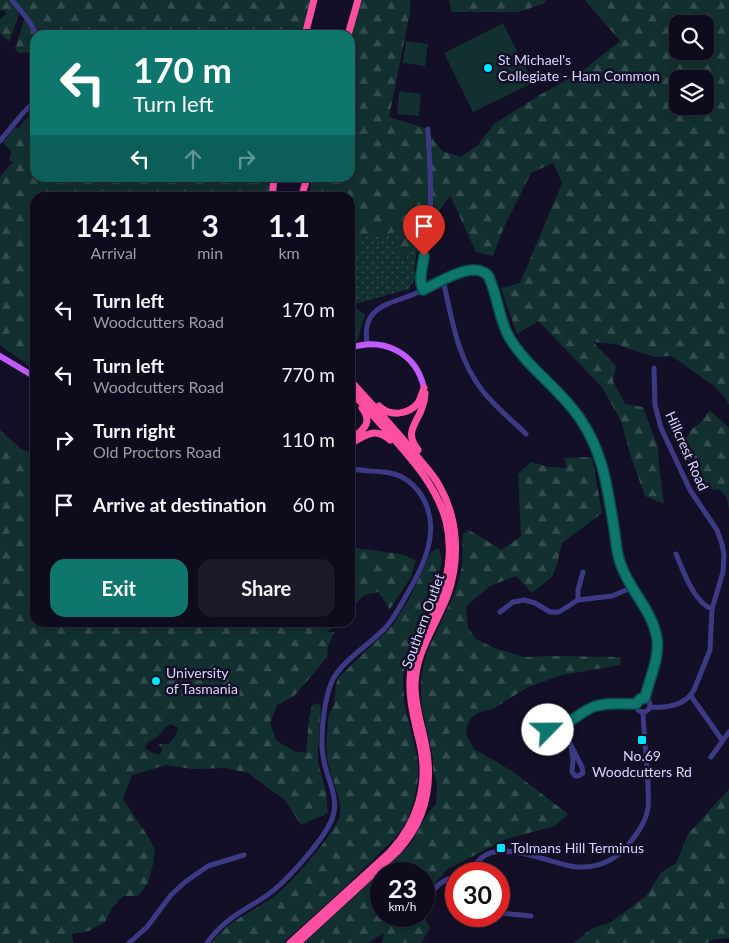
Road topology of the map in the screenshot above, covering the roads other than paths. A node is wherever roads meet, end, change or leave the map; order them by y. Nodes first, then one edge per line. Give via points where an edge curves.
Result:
1 (12, 0) edge
2 (314, 0) edge
3 (358, 0) edge
4 (34, 30) edge
5 (306, 30) edge
6 (349, 30) edge
7 (30, 106) edge
8 (428, 129) dead end
9 (0, 141) edge
10 (443, 280) junction
11 (423, 290) junction
12 (368, 344) junction
13 (355, 347) edge
14 (0, 356) edge
15 (654, 368) dead end
16 (30, 374) edge
17 (355, 380) edge
18 (355, 386) edge
19 (424, 388) junction
20 (355, 396) edge
21 (355, 401) edge
22 (526, 434) dead end
23 (355, 436) edge
24 (355, 441) edge
25 (355, 469) edge
26 (436, 481) junction
27 (432, 489) junction
28 (676, 554) dead end
29 (583, 572) dead end
30 (632, 588) junction
31 (578, 600) junction
32 (712, 609) junction
33 (500, 612) dead end
34 (691, 696) junction
35 (645, 698) junction
36 (636, 704) junction
37 (650, 707) junction
38 (643, 713) junction
39 (525, 726) dead end
40 (562, 727) junction
41 (729, 732) edge
42 (722, 740) junction
43 (571, 746) junction
44 (711, 757) dead end
45 (244, 854) dead end
46 (476, 862) edge
47 (510, 914) edge
48 (531, 916) dead end
49 (129, 943) edge
50 (207, 943) edge
51 (290, 943) edge
52 (298, 943) edge

1 - 4 street
2 - 5 highway
3 - 6 highway
7 - 9 street
8 - 11 street via 430,216 421,278
10 - 11 street
10 - 22 street via 456,341 467,367 483,391
10 - 30 street via 472,270 486,274 503,324 514,344 582,422 602,464 618,558
11 - 12 street via 373,314 367,327
12 - 13 main road
12 - 19 main road via 388,347 407,357
14 - 16 main road
15 - 32 street, Hillcrest Road via 655,405 661,428 690,490 717,530 722,544 723,572
17 - 19 highway via 373,401 391,413 402,413 414,407
18 - 26 highway, Southern Outlet
19 - 26 highway via 423,406 412,428 412,438
20 - 27 highway, Southern Outlet via 420,470
21 - 23 highway via 365,412 367,423
24 - 27 highway via 369,434 385,435
25 - 50 street via 394,474 415,487 430,518 428,549 390,623 342,667 331,684 322,749 333,795 333,818 312,849 283,882 218,928
26 - 52 highway, Southern Outlet via 452,518 455,554 449,590 418,663 416,678 416,700 428,764 424,807 419,821 398,851
27 - 51 highway, Southern Outlet via 446,523 449,558 442,594 418,646 410,674 411,704 423,767 417,810 395,847
28 - 32 street via 688,583
29 - 31 street
30 - 31 street via 612,596
30 - 35 street via 647,611 657,640
31 - 33 street via 556,612 524,600 513,602
32 - 34 street, Hillcrest Road via 710,650
34 - 37 street via 671,706
34 - 42 street
35 - 36 street
35 - 37 street via 649,700
36 - 38 street
36 - 40 street via 595,706
37 - 38 street
38 - 46 street via 648,808 640,829 622,852 605,863 579,867 528,854 505,852 488,854
39 - 40 street via 548,730
40 - 43 street
41 - 42 street
42 - 44 street
43 - 43 street via 582,767 583,773 578,776 571,771
45 - 49 street via 208,866 185,882
47 - 48 street

